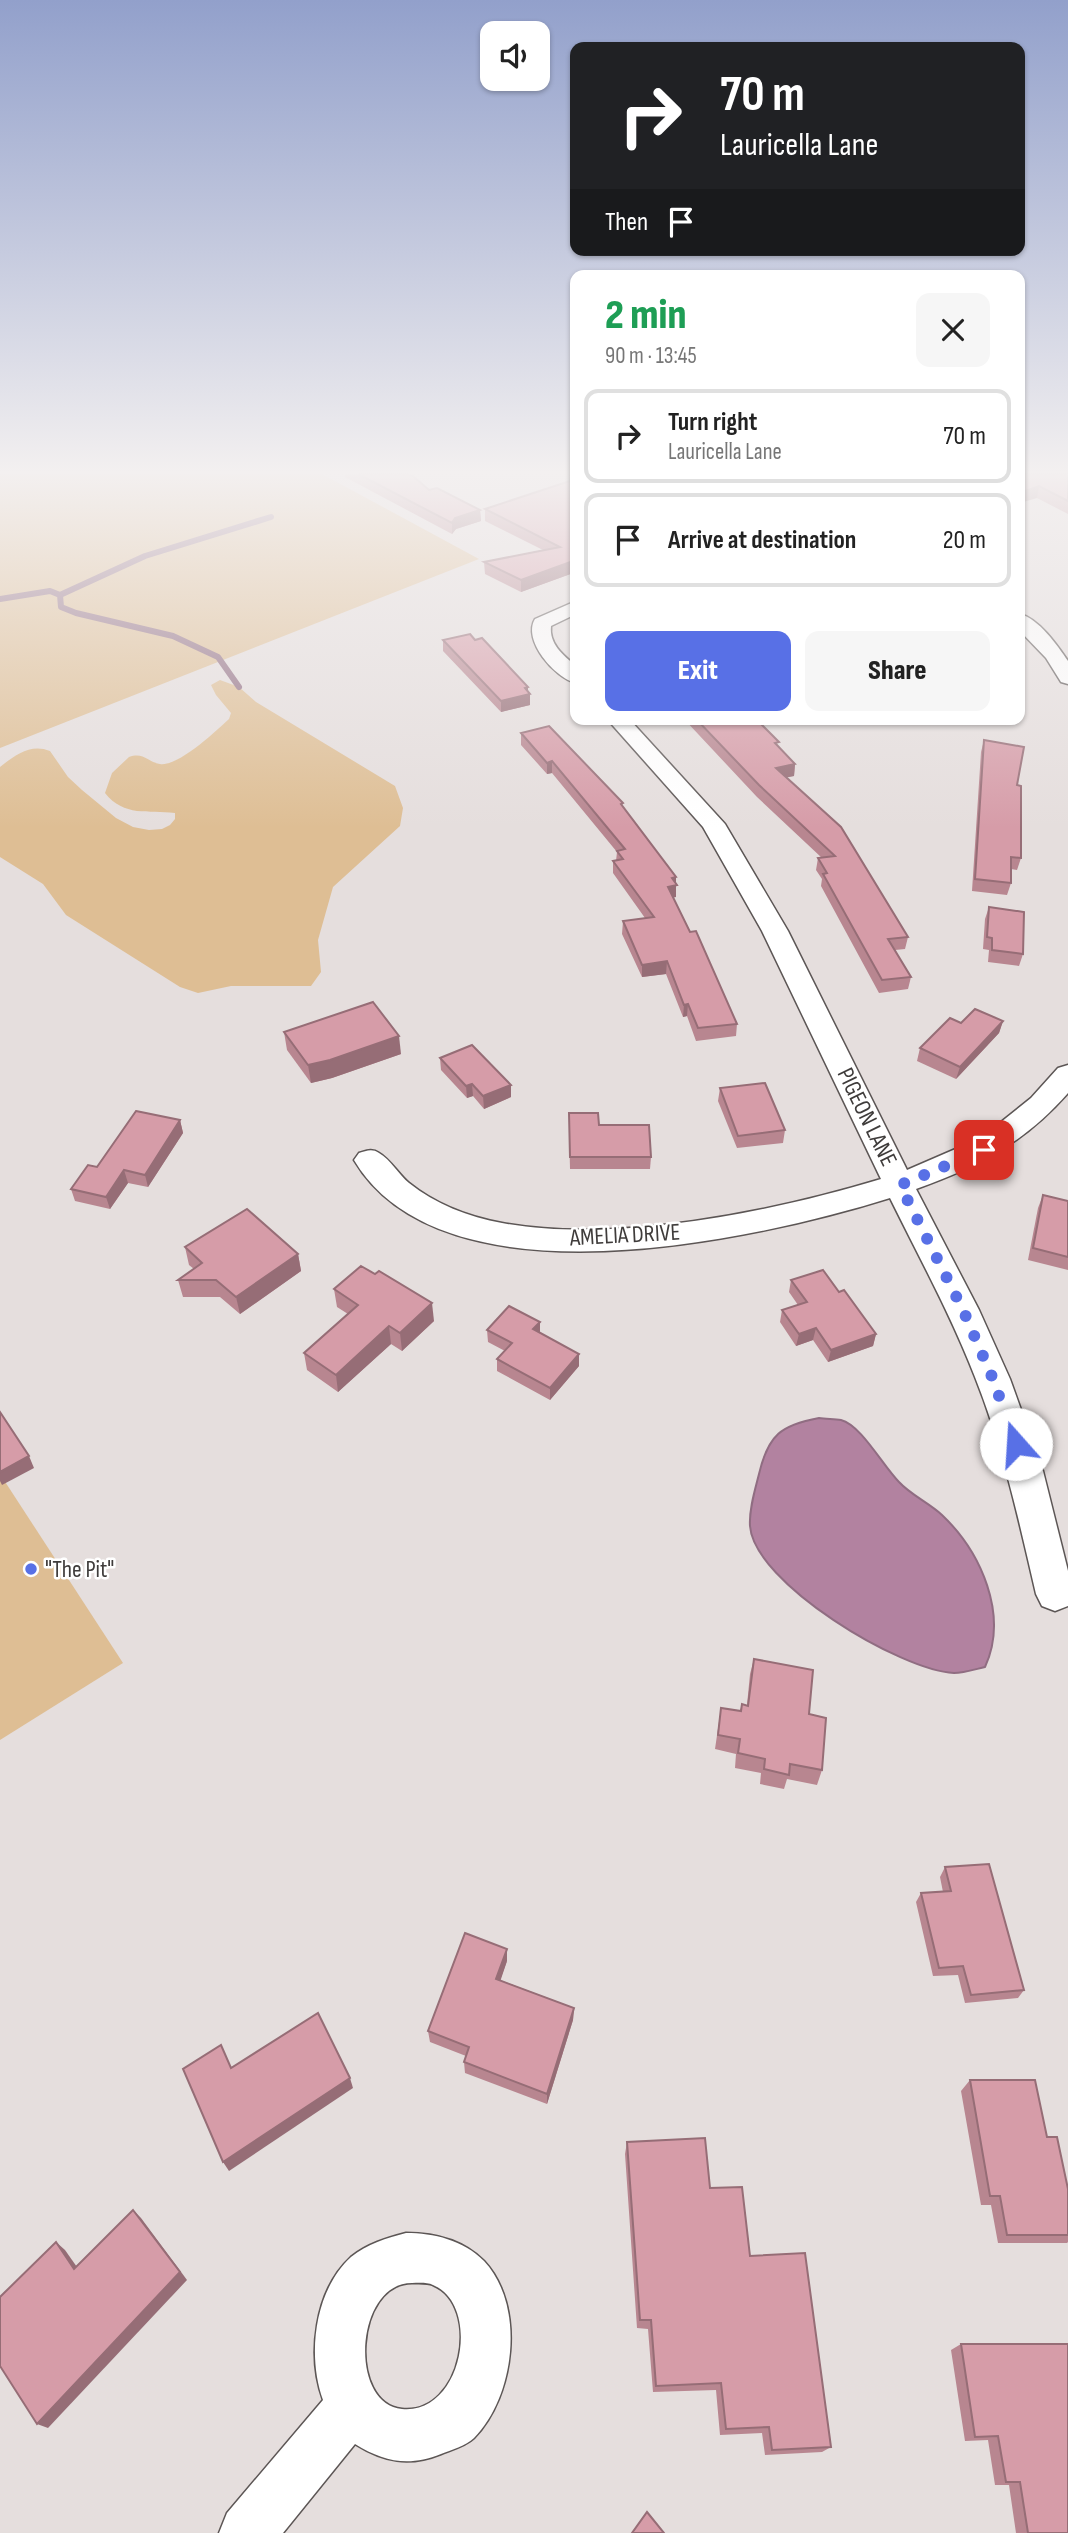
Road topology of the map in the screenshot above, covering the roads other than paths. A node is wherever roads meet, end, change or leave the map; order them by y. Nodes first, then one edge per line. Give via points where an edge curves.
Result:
1 (570, 610) edge
2 (1025, 624) edge
3 (570, 671) edge
4 (1068, 678) edge
5 (622, 725) edge
6 (1068, 1074) edge
7 (369, 1160) dead end
8 (900, 1185) junction
9 (1055, 1594) dead end
10 (353, 2406) dead end
11 (247, 2533) edge

1 - 3 street via 548,620 540,630 540,640
2 - 4 street
5 - 8 street, PIGEON LANE via 713,824 739,866
6 - 8 street, AMELIA DRIVE via 1058,1090 984,1150
7 - 8 street, AMELIA DRIVE via 391,1188 425,1209 466,1225 567,1240 634,1239 708,1230
8 - 9 street, PIGEON LANE via 993,1379 1025,1471
10 - 11 street

